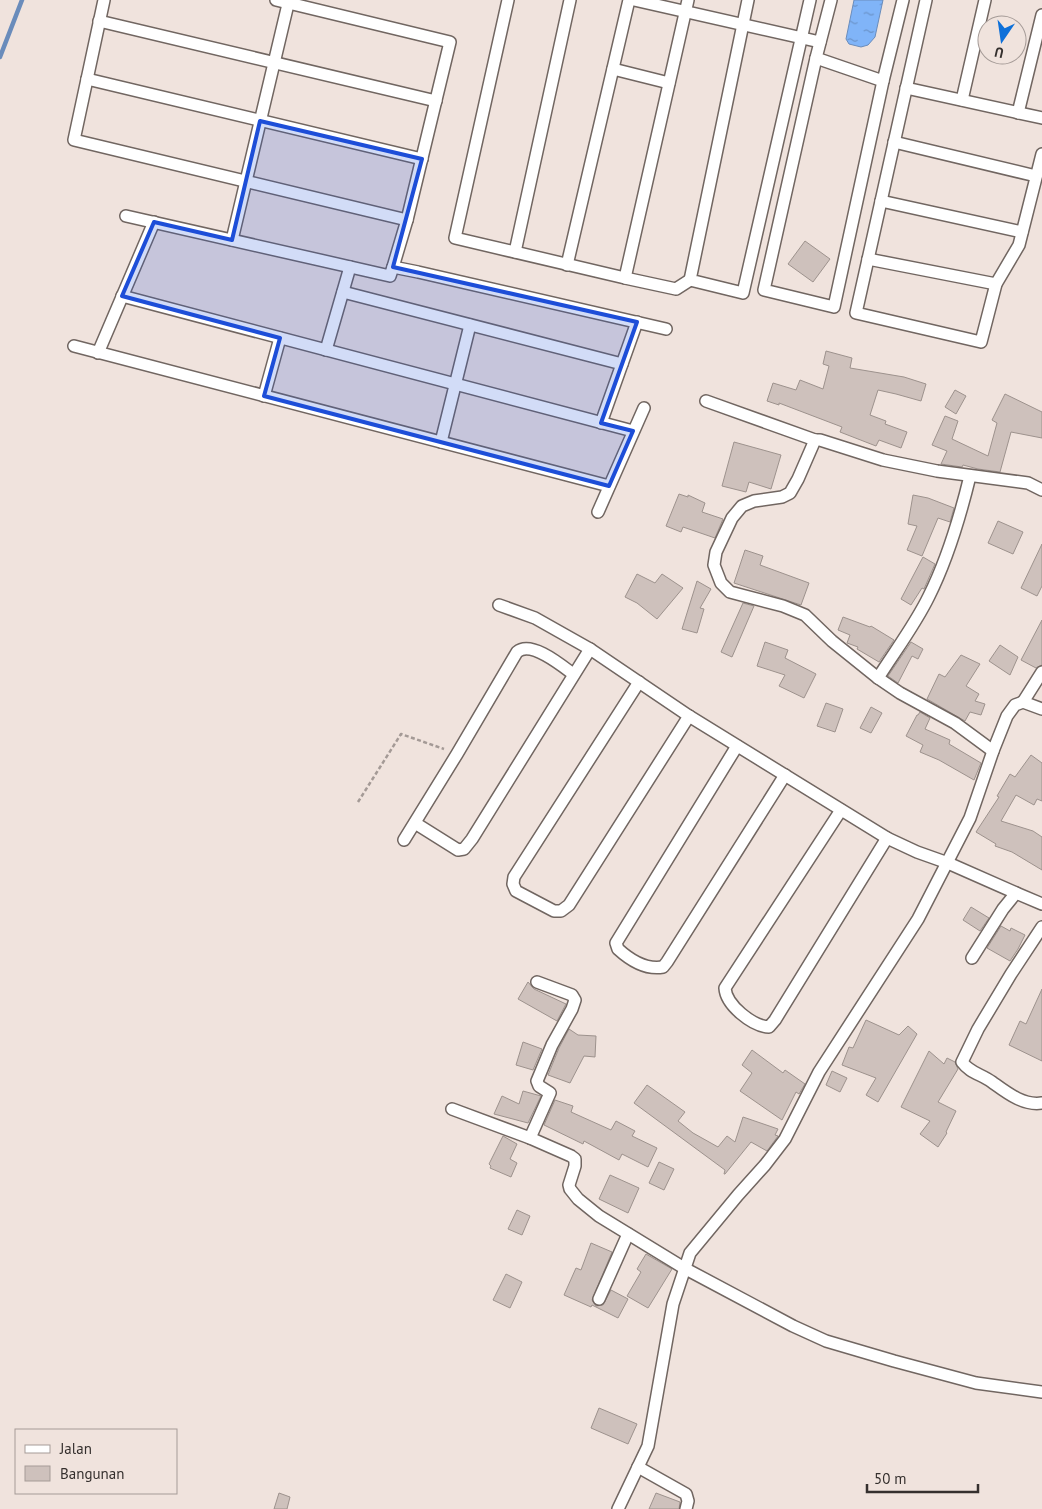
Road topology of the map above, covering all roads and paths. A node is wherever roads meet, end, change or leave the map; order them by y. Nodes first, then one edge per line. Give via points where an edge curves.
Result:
1 (104, 0) edge
2 (276, 0) edge
3 (508, 0) edge
4 (570, 0) edge
5 (630, 0) edge
6 (634, 0) edge
7 (688, 0) edge
8 (748, 0) edge
9 (810, 0) edge
10 (831, 0) edge
11 (903, 0) edge
12 (926, 0) edge
13 (985, 0) edge
14 (289, 2) edge
15 (685, 12) junction
16 (1042, 15) edge
17 (100, 21) junction
18 (743, 25) junction
19 (802, 38) junction
20 (820, 42) junction
21 (816, 58) junction
22 (274, 62) junction
23 (613, 69) junction
24 (87, 79) junction
25 (883, 81) junction
26 (669, 83) junction
27 (906, 88) junction
28 (962, 100) junction
29 (436, 101) junction
30 (1018, 113) junction
31 (1042, 118) edge
32 (260, 121) junction
33 (894, 142) junction
34 (1042, 154) edge
35 (422, 159) junction
36 (1036, 176) junction
37 (246, 181) junction
38 (881, 201) junction
39 (126, 216) dead end
40 (407, 220) junction
41 (154, 222) junction
42 (1022, 232) junction
43 (232, 240) junction
44 (515, 252) junction
45 (868, 259) junction
46 (567, 265) junction
47 (350, 267) junction
48 (393, 267) junction
49 (625, 278) junction
50 (690, 280) junction
51 (996, 284) junction
52 (343, 292) junction
53 (122, 296) junction
54 (637, 322) junction
55 (470, 325) junction
56 (666, 329) dead end
57 (280, 338) junction
58 (74, 346) dead end
59 (326, 350) junction
60 (98, 353) junction
61 (622, 364) junction
62 (455, 384) junction
63 (264, 396) junction
64 (706, 401) dead end
65 (644, 408) dead end
66 (601, 423) junction
67 (633, 431) junction
68 (815, 440) junction
69 (440, 442) junction
70 (970, 476) junction
71 (609, 486) junction
72 (1042, 490) edge
73 (598, 512) dead end
74 (499, 605) dead end
75 (590, 649) junction
76 (1042, 672) edge
77 (574, 674) junction
78 (878, 678) junction
79 (639, 682) junction
80 (1023, 702) junction
81 (1042, 709) edge
82 (689, 716) junction
83 (737, 746) junction
84 (993, 752) junction
85 (457, 754) junction
86 (785, 775) junction
87 (358, 802) dead end
88 (842, 810) junction
89 (415, 823) junction
90 (887, 838) junction
91 (404, 840) dead end
92 (948, 863) junction
93 (1016, 893) junction
94 (1042, 904) edge
95 (1042, 927) edge
96 (972, 958) dead end
97 (537, 982) dead end
98 (1042, 1103) edge
99 (452, 1109) dead end
100 (530, 1138) junction
101 (628, 1234) junction
102 (684, 1268) junction
103 (599, 1299) dead end
104 (1042, 1392) edge
105 (638, 1467) junction
106 (618, 1509) edge
107 (686, 1509) edge

1 - 17 street
2 - 14 street
3 - 44 street via 455,238
4 - 44 street
5 - 23 street
6 - 15 street
7 - 15 street
8 - 18 street
9 - 19 street
10 - 20 street
11 - 25 street
12 - 27 street
13 - 28 street
14 - 22 street
14 - 29 street via 450,42
15 - 18 street
15 - 26 street
16 - 30 street
17 - 22 street
17 - 24 street
18 - 19 street
18 - 50 street
19 - 20 street
19 - 50 street via 743,293
20 - 21 street
21 - 25 street
21 - 25 street via 764,290 834,307
22 - 29 street
22 - 32 street
23 - 26 street
23 - 46 street
24 - 32 street
24 - 37 street via 74,140
26 - 49 street
27 - 28 street
27 - 33 street
28 - 30 street
29 - 35 street
30 - 31 street
32 - 35 street
32 - 37 street
33 - 36 street
33 - 38 street
34 - 36 street
35 - 40 street
36 - 42 street
37 - 40 street
37 - 43 street
38 - 42 street
38 - 45 street
39 - 41 street
40 - 48 street
41 - 43 street
41 - 53 street
42 - 51 street via 1019,245
43 - 47 street
44 - 46 street
45 - 51 street
45 - 51 street via 856,313 982,342
46 - 49 street
47 - 48 street via 390,276
47 - 52 street
48 - 54 street
49 - 50 street via 676,288
52 - 55 street
52 - 59 street
53 - 57 street
53 - 60 street
54 - 56 street
54 - 61 street
55 - 61 street
55 - 62 street
57 - 59 street
57 - 63 street
58 - 60 street
59 - 62 street
60 - 63 street
61 - 66 street
62 - 66 street
62 - 69 street
63 - 69 street
64 - 68 street
65 - 67 street
66 - 67 street
67 - 71 street
68 - 70 street via 883,460
68 - 78 street via 790,494 754,501 742,506 732,518 716,552 714,565 721,583 730,592 805,615
69 - 71 street
70 - 72 street via 1028,483
70 - 78 street via 950,545 929,597
71 - 73 street
74 - 75 street via 535,618
75 - 77 street
75 - 79 street
76 - 80 street
77 - 85 street via 550,657 521,648 512,658
77 - 89 street via 464,849 458,850
78 - 84 street via 955,723
79 - 82 street
79 - 82 street via 514,876 516,891 554,911 561,911 569,905
80 - 81 street
80 - 84 street via 1014,705 1007,716
82 - 83 street
83 - 86 street
83 - 86 street via 616,943 618,949 639,964 657,968 667,962
84 - 92 street via 970,818
85 - 87 path via 401,734
85 - 89 street
86 - 88 street
88 - 90 street
88 - 90 street via 724,988 732,1004 754,1024 768,1027 775,1020
89 - 91 street
90 - 92 street
92 - 93 street
92 - 102 street via 918,919 819,1072 785,1139 690,1253
93 - 94 street
93 - 96 street via 1002,908
95 - 98 street via 978,1029 962,1062 966,1068 1006,1093 1025,1101
97 - 100 street via 572,995 575,1000 537,1081 550,1093
99 - 100 street
100 - 101 street via 575,1159 570,1190 599,1216
101 - 102 street
101 - 103 street
102 - 104 street via 826,1341 976,1383
102 - 105 street via 672,1304 648,1446
105 - 106 street
105 - 107 street via 686,1494

